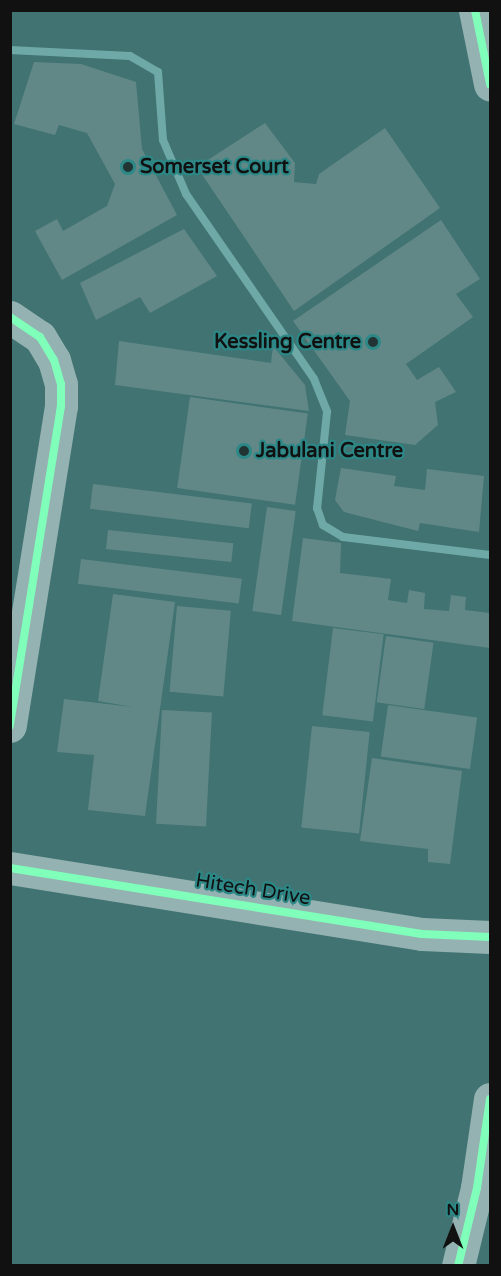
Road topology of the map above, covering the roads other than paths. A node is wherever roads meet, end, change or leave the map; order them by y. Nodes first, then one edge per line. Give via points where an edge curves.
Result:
1 (475, 10) edge
2 (490, 84) edge
3 (10, 317) edge
4 (10, 726) edge
5 (10, 868) edge
6 (490, 937) edge
7 (490, 1099) edge
8 (458, 1266) edge

1 - 2 street
3 - 4 street via 40,337 54,360 61,384 61,406
5 - 6 street, Hitech Drive via 422,934
7 - 8 street via 477,1188

